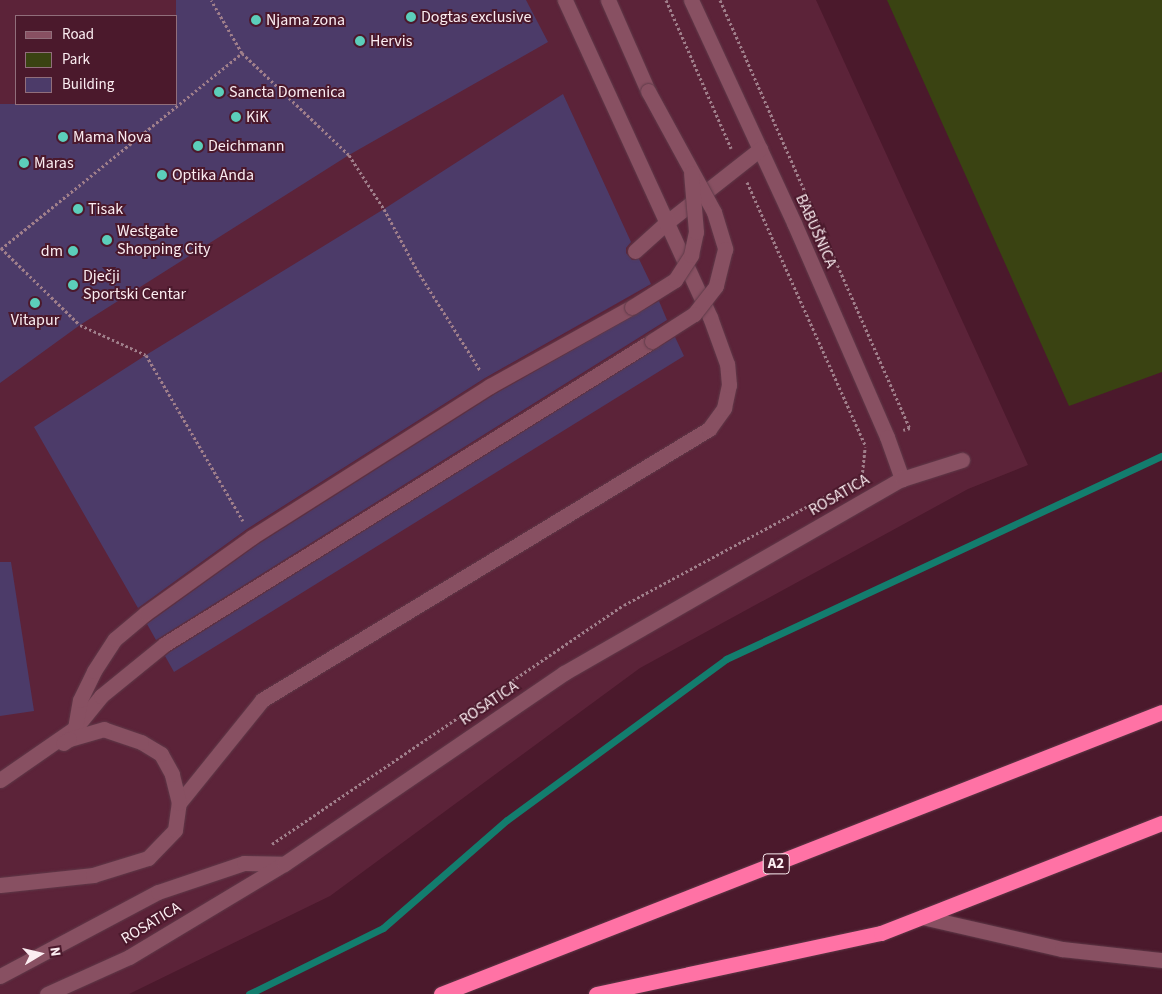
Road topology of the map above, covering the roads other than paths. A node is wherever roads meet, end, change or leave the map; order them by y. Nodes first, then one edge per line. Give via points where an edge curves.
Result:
1 (565, 0) edge
2 (608, 0) edge
3 (691, 0) edge
4 (760, 149) junction
5 (690, 167) junction
6 (666, 223) junction
7 (635, 251) dead end
8 (962, 460) dead end
9 (902, 479) junction
10 (1162, 712) edge
11 (75, 728) junction
12 (0, 780) edge
13 (0, 785) edge
14 (179, 804) junction
15 (1162, 823) edge
16 (284, 864) junction
17 (0, 885) edge
18 (922, 917) junction
19 (1162, 960) edge
20 (0, 976) edge
21 (47, 994) edge
22 (441, 994) edge
23 (596, 994) edge

1 - 6 street
2 - 5 street, bridge via 648,91
3 - 4 street, BABUŠNICA
4 - 6 street
4 - 9 street, BABUŠNICA via 887,437
5 - 11 street, bridge via 696,232 691,255 675,280 490,386 252,537 146,613 115,639 94,671 80,700
5 - 11 street, bridge via 714,212 725,249 716,286 694,314 165,644 101,696
6 - 7 street
6 - 14 street via 710,317 727,364 729,385 724,408 709,428 262,700
8 - 9 street, ROSATICA
9 - 16 street, ROSATICA via 564,673
10 - 22 highway, A2
11 - 12 street
13 - 14 street via 68,739 104,729 141,742 161,754 172,774
14 - 17 street via 175,830 148,858 93,875
15 - 18 highway
16 - 20 street via 244,864 158,892
16 - 21 street, ROSATICA via 129,957
18 - 19 street via 1062,949
18 - 23 highway via 881,934

